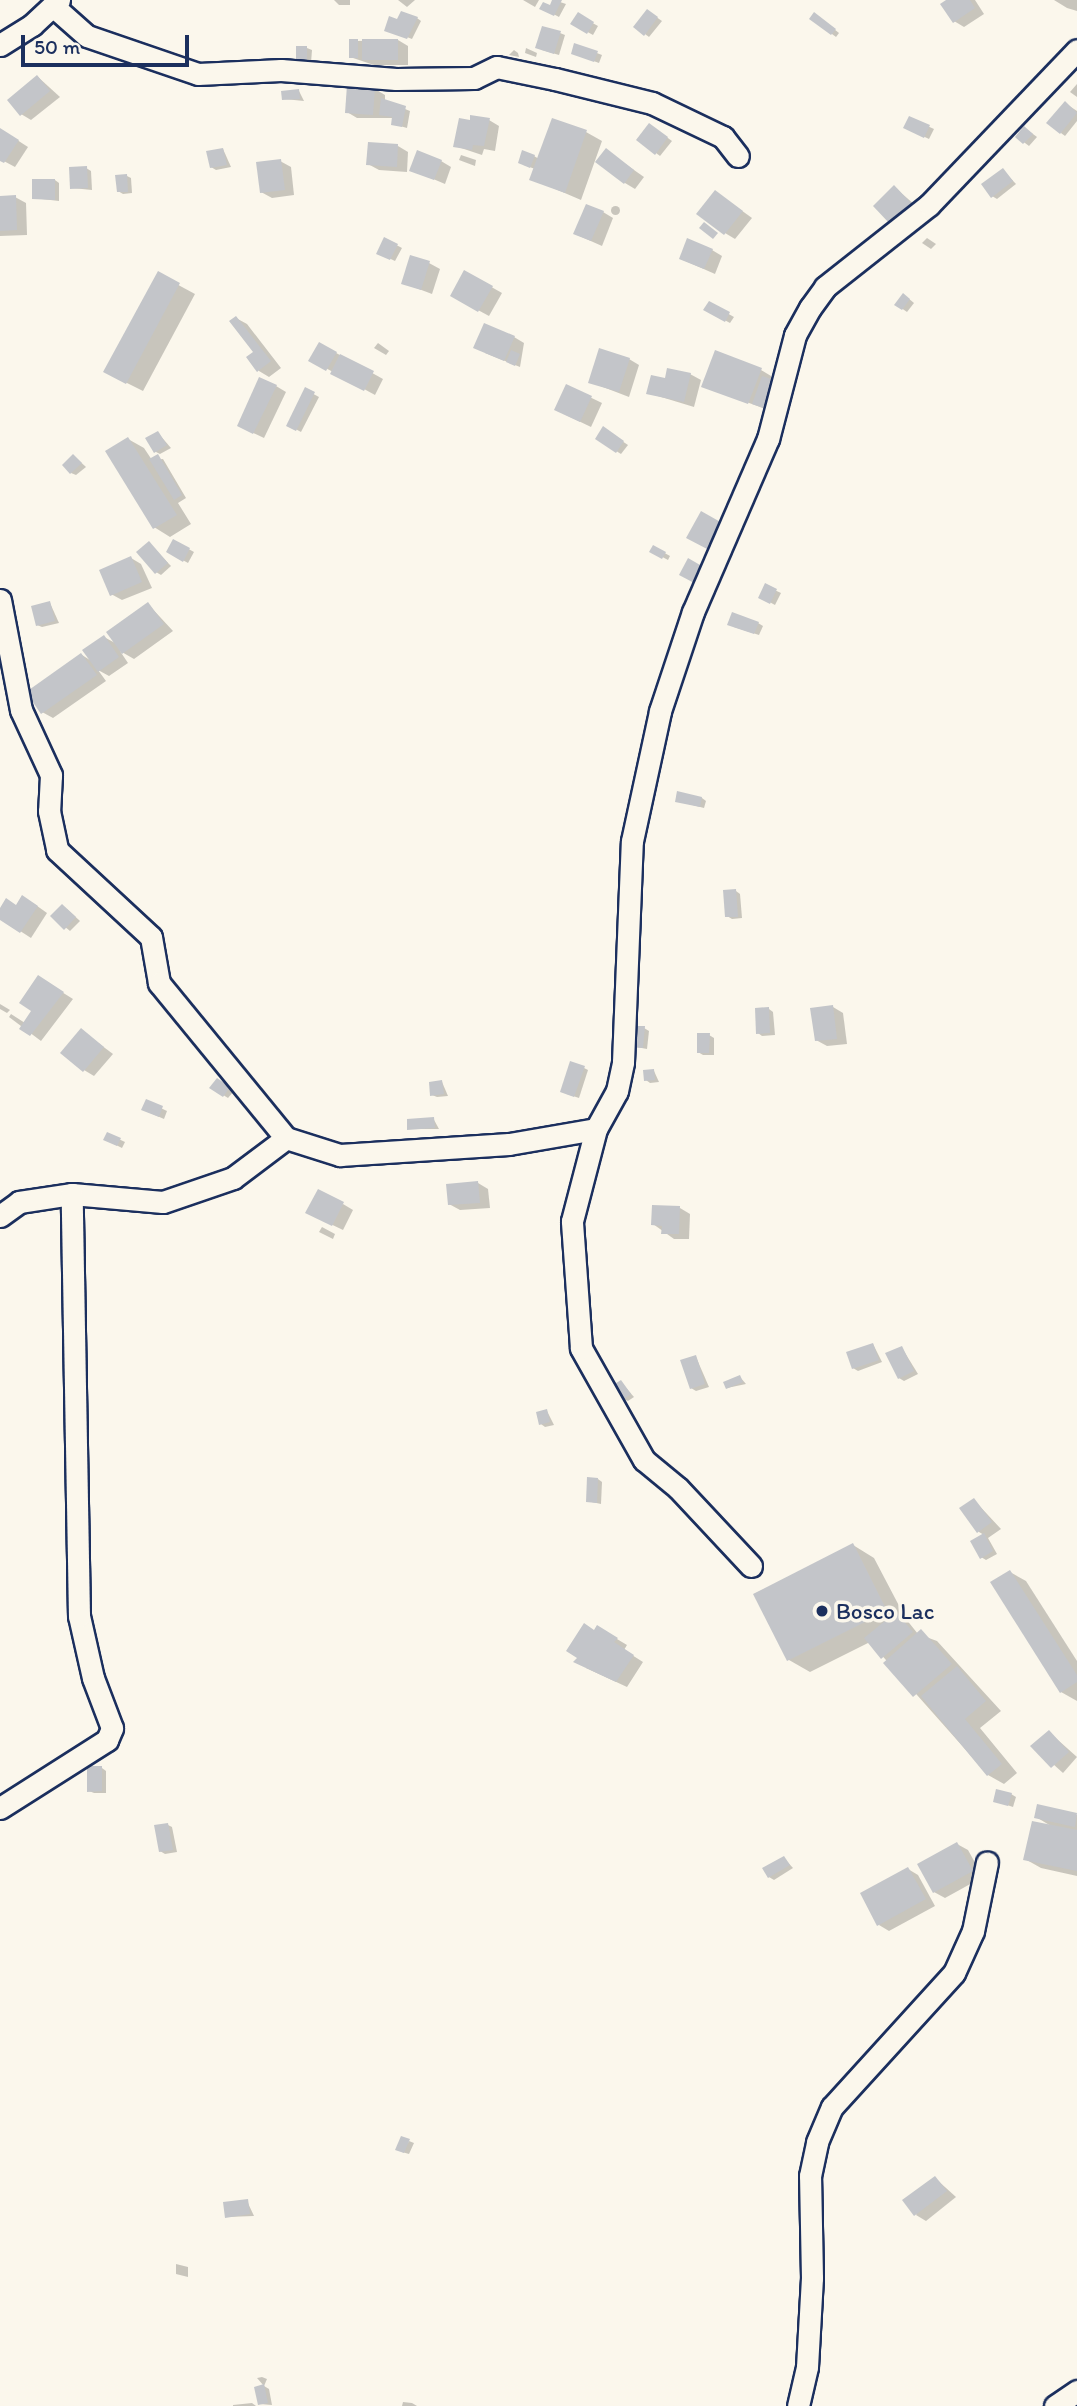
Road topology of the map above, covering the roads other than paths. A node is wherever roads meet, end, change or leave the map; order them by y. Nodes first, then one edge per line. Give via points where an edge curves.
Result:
1 (56, 3) edge
2 (0, 45) edge
3 (1077, 50) edge
4 (738, 156) dead end
5 (0, 600) edge
6 (596, 1129) junction
7 (286, 1138) junction
8 (72, 1194) junction
9 (0, 1216) edge
10 (751, 1566) dead end
11 (0, 1808) edge
12 (987, 1862) dead end
13 (1077, 2391) edge
14 (798, 2406) edge
15 (1055, 2406) edge

1 - 2 street
1 - 4 street via 87,36 198,74 281,70 396,79 474,78 497,67 652,103 723,137
3 - 6 street via 929,205 825,287 795,335 768,439 693,612 660,711 632,841 623,1062 617,1091
5 - 7 street via 21,710 51,775 49,811 57,850 151,937 159,983
6 - 7 street via 509,1144 340,1155
6 - 10 street via 572,1222 581,1348 644,1460 678,1488
7 - 8 street via 233,1178 163,1202
8 - 9 street via 19,1202
8 - 11 street via 79,1616 93,1678 112,1728 107,1740
12 - 14 street via 973,1931 954,1973 832,2107 817,2142 810,2176 812,2278 807,2367
13 - 15 street

